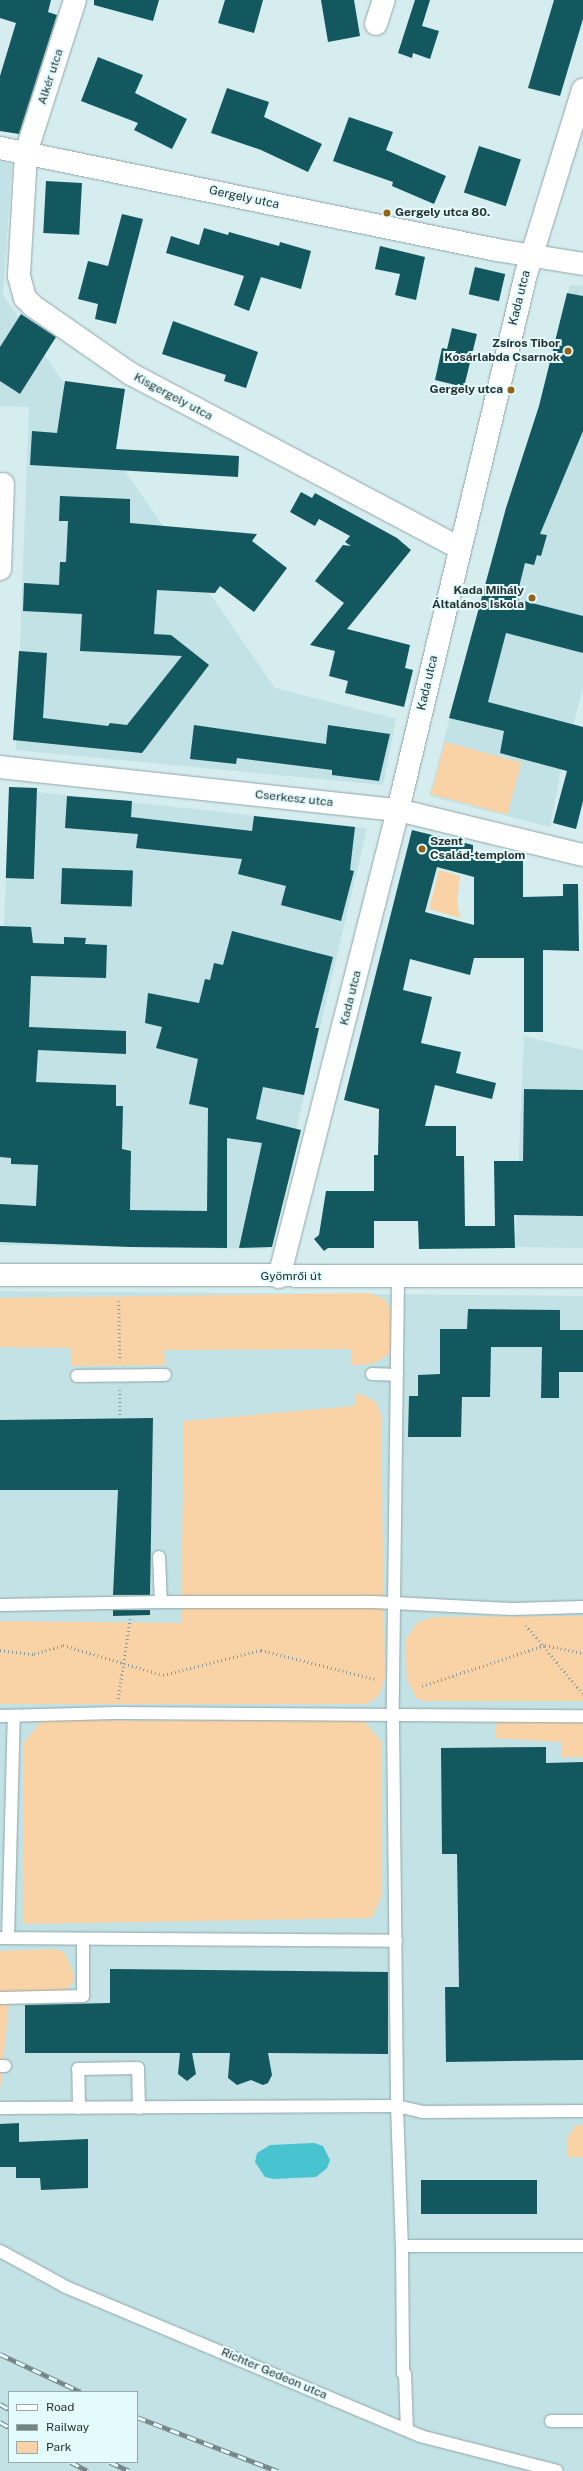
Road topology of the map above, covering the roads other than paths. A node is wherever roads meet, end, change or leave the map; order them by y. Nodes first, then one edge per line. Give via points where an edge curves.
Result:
1 (75, 0) edge
2 (384, 0) edge
3 (376, 24) dead end
4 (583, 90) edge
5 (0, 148) edge
6 (26, 153) junction
7 (531, 257) junction
8 (583, 264) edge
9 (3, 484) dead end
10 (460, 548) junction
11 (0, 569) edge
12 (0, 767) edge
13 (398, 810) junction
14 (583, 855) edge
15 (0, 1275) edge
16 (583, 1276) edge
17 (398, 1277) junction
18 (279, 1278) junction
19 (372, 1374) dead end
20 (165, 1375) dead end
21 (397, 1375) junction
22 (77, 1376) dead end
23 (160, 1557) dead end
24 (161, 1602) junction
25 (394, 1603) junction
26 (0, 1605) edge
27 (583, 1607) edge
28 (0, 1716) edge
29 (14, 1716) junction
30 (393, 1716) junction
31 (583, 1716) edge
32 (4, 1938) edge
33 (83, 1940) junction
34 (396, 1941) junction
35 (0, 1998) edge
36 (396, 2106) junction
37 (0, 2108) edge
38 (79, 2108) junction
39 (139, 2108) junction
40 (583, 2111) edge
41 (402, 2246) junction
42 (583, 2246) edge
43 (0, 2251) edge
44 (551, 2421) dead end
45 (583, 2421) edge
46 (407, 2430) junction
47 (557, 2471) edge

1 - 6 street, Alkér utca
2 - 3 street
4 - 7 street, Kada utca
5 - 6 street, Gergely utca
6 - 7 street, Gergely utca
6 - 10 street, Kisgergely utca via 19,276 20,288 33,306 131,374
7 - 8 street, Gergely utca
7 - 10 street, Kada utca
9 - 11 street
10 - 13 street, Kada utca
12 - 13 street, Cserkesz utca
13 - 14 street, Cserkesz utca
13 - 18 street, Kada utca
15 - 18 street, Gyömrői út
16 - 17 street, Gyömrői út
17 - 18 street, Gyömrői út
17 - 21 lane
19 - 21 lane
20 - 22 lane
21 - 25 lane
23 - 24 lane
24 - 25 lane
24 - 26 lane
25 - 27 lane via 511,1609
25 - 30 lane
28 - 29 lane
29 - 30 lane via 116,1713
29 - 32 lane
30 - 31 lane
30 - 34 lane
32 - 33 lane
33 - 34 lane
33 - 35 lane via 84,1996
34 - 36 lane
36 - 39 lane
36 - 40 lane via 423,2112
36 - 41 lane
37 - 38 lane
38 - 39 lane
38 - 39 lane via 78,2069 138,2068
41 - 42 lane
41 - 46 lane via 403,2373
43 - 46 lane, Richter Gedeon utca via 66,2288
44 - 45 lane
46 - 47 lane, Richter Gedeon utca via 420,2436

